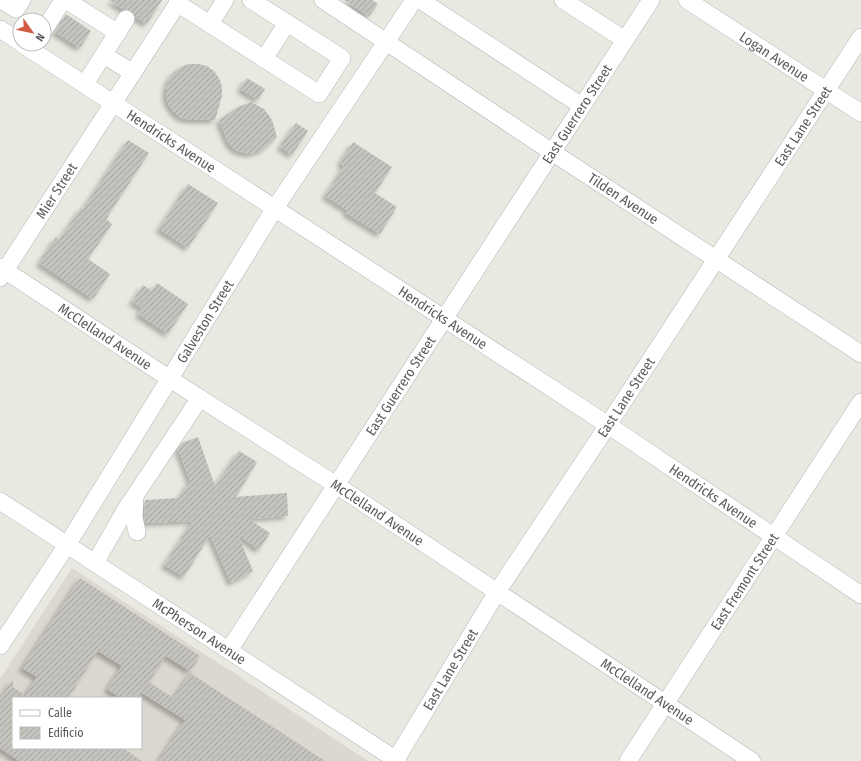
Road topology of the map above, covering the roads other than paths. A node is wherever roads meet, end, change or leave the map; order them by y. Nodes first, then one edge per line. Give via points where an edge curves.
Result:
1 (1, 0) edge
2 (22, 0) edge
3 (64, 0) edge
4 (225, 0) edge
5 (251, 0) edge
6 (323, 0) edge
7 (562, 0) edge
8 (651, 0) edge
9 (687, 0) edge
10 (413, 1) edge
11 (179, 2) edge
12 (52, 18) edge
13 (287, 23) junction
14 (210, 24) junction
15 (0, 30) edge
16 (12, 37) edge
17 (861, 37) edge
18 (625, 40) junction
19 (386, 42) junction
20 (35, 52) edge
21 (104, 54) junction
22 (264, 59) junction
23 (133, 72) junction
24 (85, 84) junction
25 (826, 90) junction
26 (114, 103) junction
27 (582, 106) junction
28 (861, 114) edge
29 (552, 152) junction
30 (275, 208) junction
31 (715, 259) junction
32 (2, 272) edge
33 (445, 319) junction
34 (861, 354) edge
35 (170, 379) junction
36 (200, 398) junction
37 (861, 402) edge
38 (608, 425) junction
39 (336, 485) junction
40 (135, 496) junction
41 (0, 501) edge
42 (137, 532) dead end
43 (773, 537) junction
44 (67, 545) junction
45 (95, 563) junction
46 (497, 592) junction
47 (861, 595) edge
48 (0, 646) edge
49 (229, 650) junction
50 (665, 704) junction
51 (396, 760) edge
52 (628, 761) edge
53 (752, 761) edge

1 - 2 street via 16,10
3 - 12 street
3 - 21 street via 122,26
4 - 14 street
5 - 13 street
6 - 19 street, Tilden Avenue
7 - 18 street
8 - 18 street, East Guerrero Street
9 - 25 street, Logan Avenue
10 - 19 street, Galveston Street
10 - 27 street
11 - 14 street
11 - 23 street, Mier Street
13 - 22 street
13 - 22 street via 342,58 319,94
14 - 22 street
15 - 16 street, Hendricks Avenue
17 - 25 street, East Lane Street
18 - 27 street, East Guerrero Street
19 - 29 street, Tilden Avenue
19 - 30 street, Galveston Street
20 - 24 street, Hendricks Avenue
21 - 23 street
21 - 24 street
23 - 26 street, Mier Street
24 - 26 street, Hendricks Avenue
25 - 28 street, Logan Avenue
25 - 31 street, East Lane Street
26 - 30 street, Hendricks Avenue
26 - 32 street, Mier Street
27 - 29 street, East Guerrero Street
29 - 31 street, Tilden Avenue
29 - 33 street, East Guerrero Street
30 - 33 street, Hendricks Avenue
30 - 35 street, Galveston Street
31 - 34 street, Tilden Avenue
31 - 38 street, East Lane Street
32 - 35 street, McClelland Avenue
33 - 38 street, Hendricks Avenue
33 - 39 street, East Guerrero Street
35 - 36 street, McClelland Avenue
35 - 44 street, Galveston Street
36 - 39 street, McClelland Avenue
36 - 40 street
37 - 43 street, East Fremont Street
38 - 43 street, Hendricks Avenue
38 - 46 street, East Lane Street
39 - 46 street, McClelland Avenue
39 - 49 street, East Guerrero Street
40 - 42 street via 134,517
40 - 45 street
41 - 44 street, McPherson Avenue
43 - 47 street, Hendricks Avenue
43 - 50 street, East Fremont Street
44 - 45 street, McPherson Avenue
44 - 48 street, Galveston Street
45 - 49 street, McPherson Avenue
46 - 50 street, McClelland Avenue
46 - 51 street, East Lane Street
49 - 51 street, McPherson Avenue
50 - 52 street, East Fremont Street
50 - 53 street, McClelland Avenue

